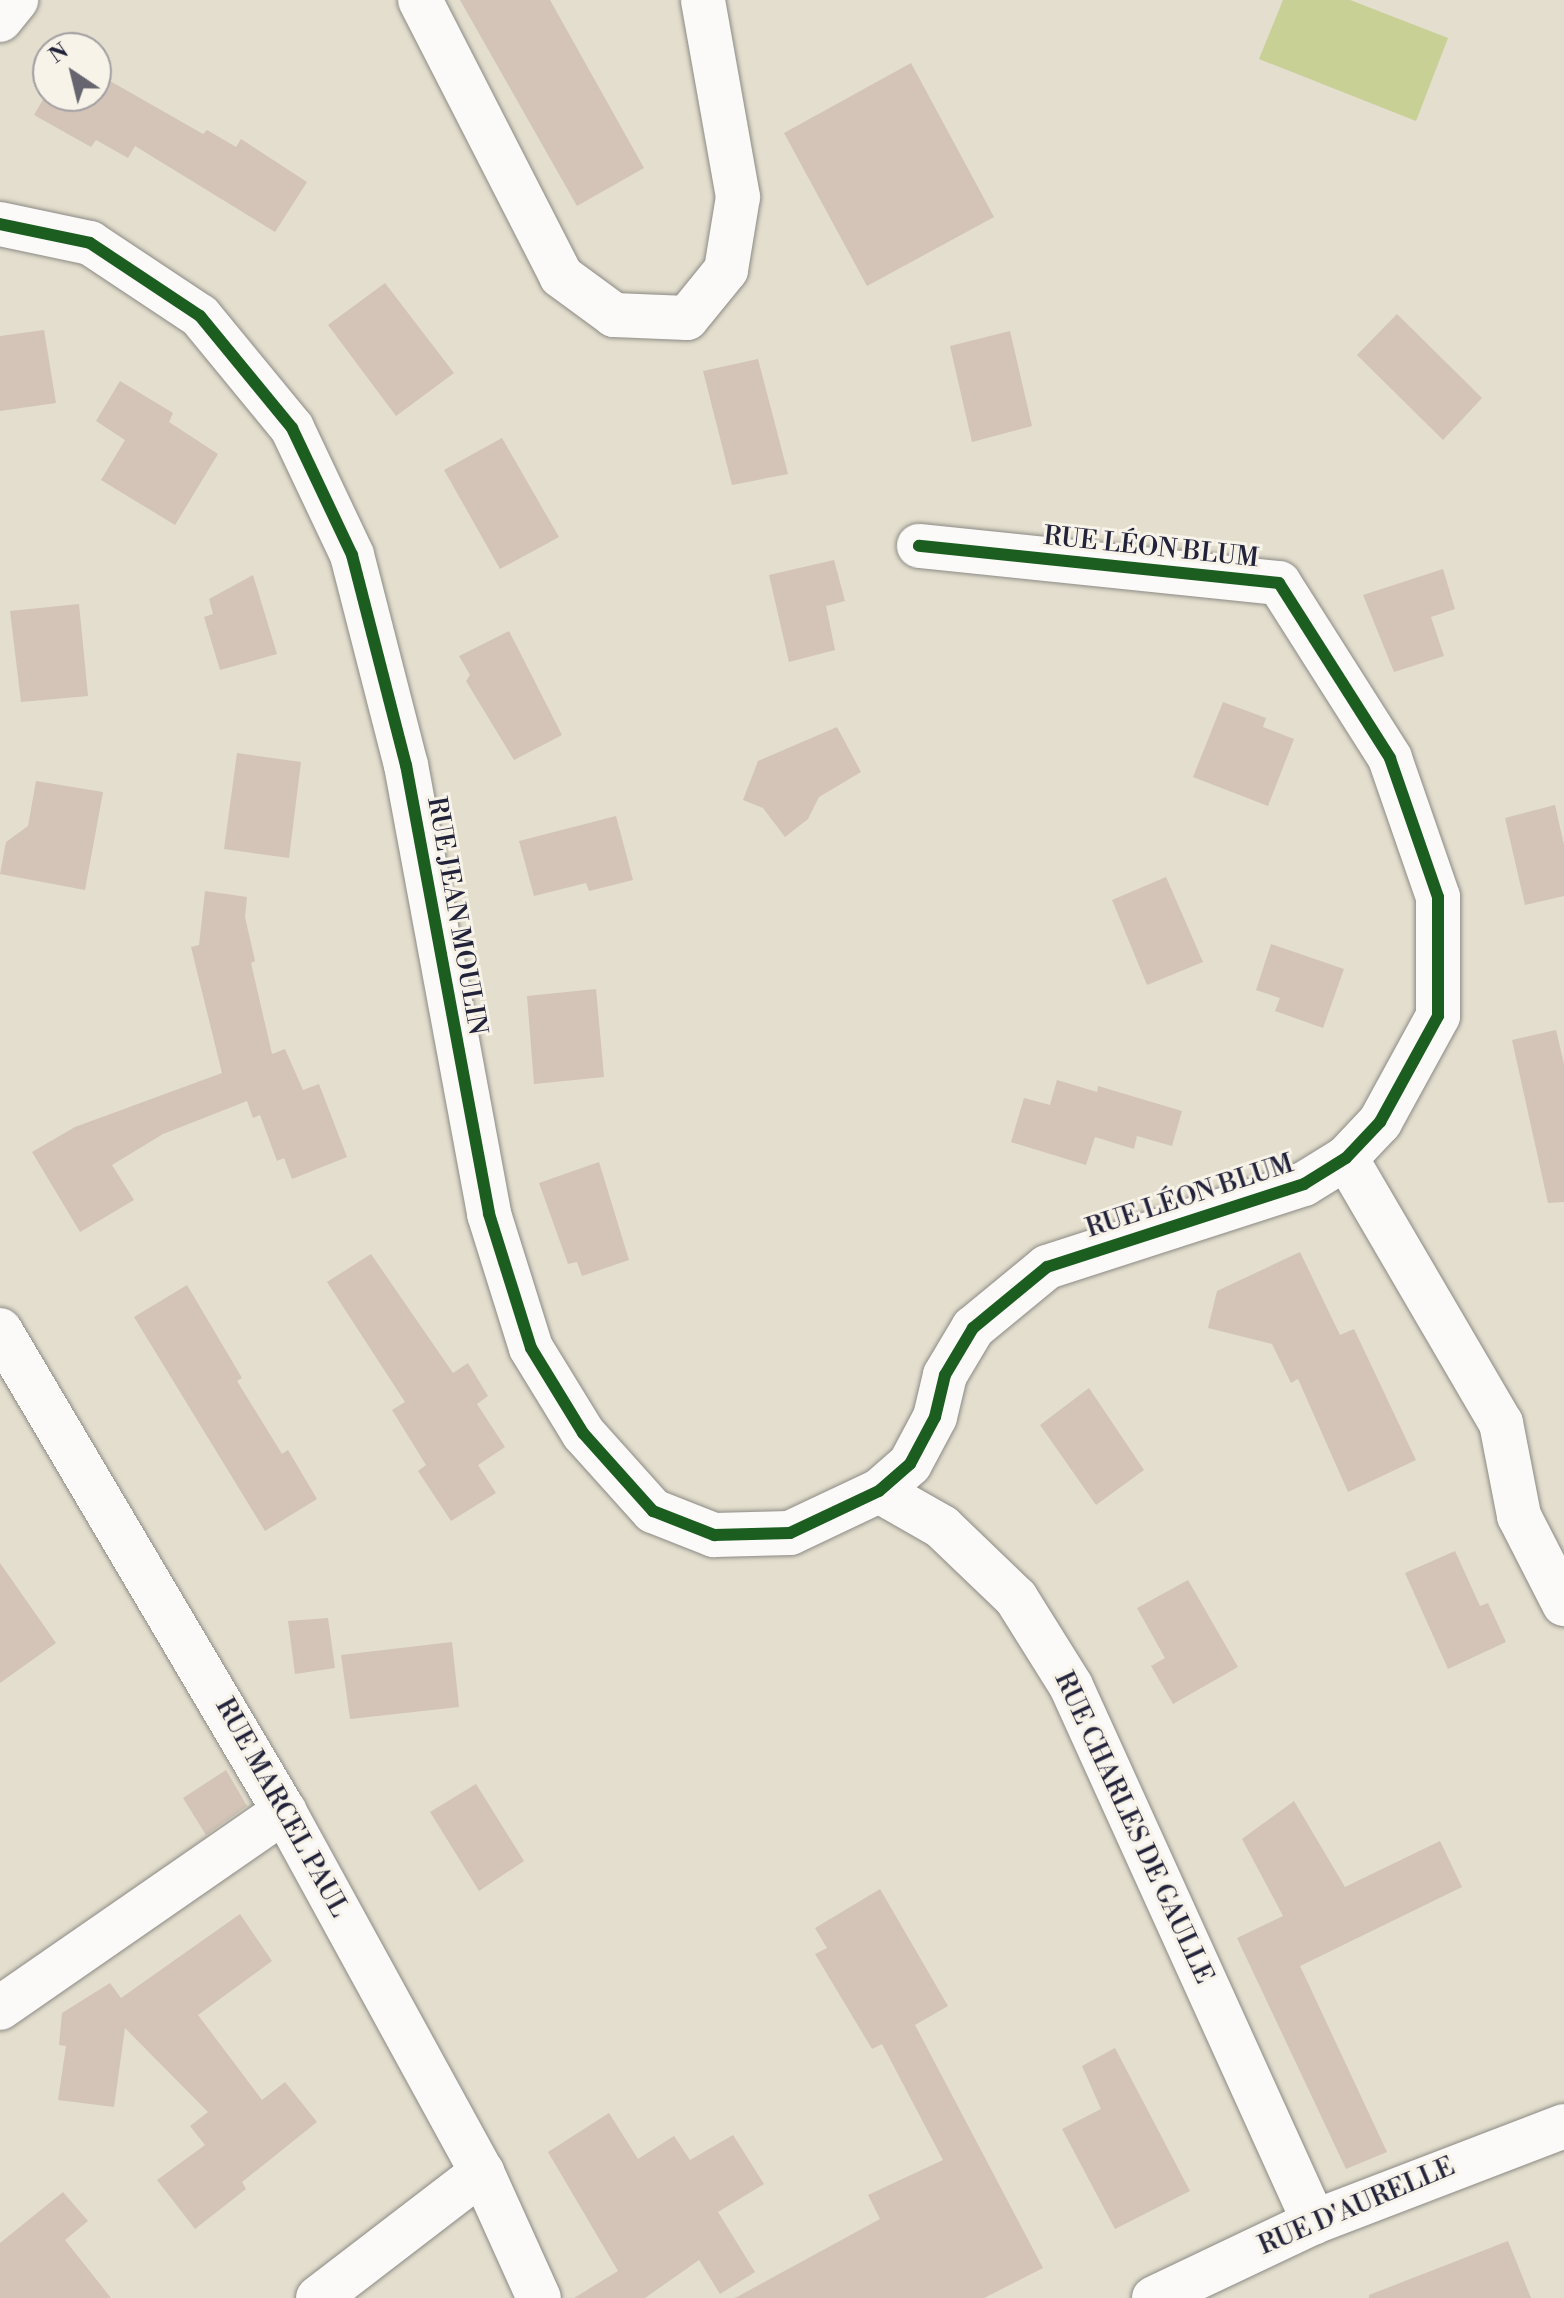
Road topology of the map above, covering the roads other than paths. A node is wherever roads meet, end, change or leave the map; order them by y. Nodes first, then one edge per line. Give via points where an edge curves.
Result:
1 (16, 0) edge
2 (420, 0) edge
3 (703, 0) edge
4 (0, 20) edge
5 (0, 224) edge
6 (919, 546) dead end
7 (1346, 1158) junction
8 (0, 1330) edge
9 (879, 1491) junction
10 (1564, 1604) edge
11 (284, 1811) junction
12 (0, 2008) edge
13 (1564, 2126) edge
14 (482, 2172) junction
15 (1314, 2222) junction
16 (318, 2298) edge
17 (539, 2298) edge
18 (1154, 2298) edge

1 - 4 street
2 - 3 street via 561,276 614,315 687,318 726,270 738,197
5 - 9 street, RUE JEAN MOULIN via 90,243 200,316 292,428 352,555 406,765 489,1214 531,1348 583,1433 653,1511 714,1535 790,1533
6 - 7 street, RUE LÉON BLUM via 1279,583 1390,758 1438,897 1438,1016 1380,1122
7 - 9 street, RUE LÉON BLUM via 1304,1184 1047,1267 973,1328 945,1375 935,1417 910,1464
7 - 10 street via 1501,1423 1519,1516
8 - 11 street, RUE MARCEL PAUL
9 - 15 street, RUE CHARLES DE GAULLE via 942,1527 1016,1598 1071,1686
11 - 12 street
11 - 14 street, RUE MARCEL PAUL
13 - 15 street, RUE D'AURELLE
14 - 16 street
14 - 17 street, RUE MARCEL PAUL
15 - 18 street, RUE D'AURELLE

